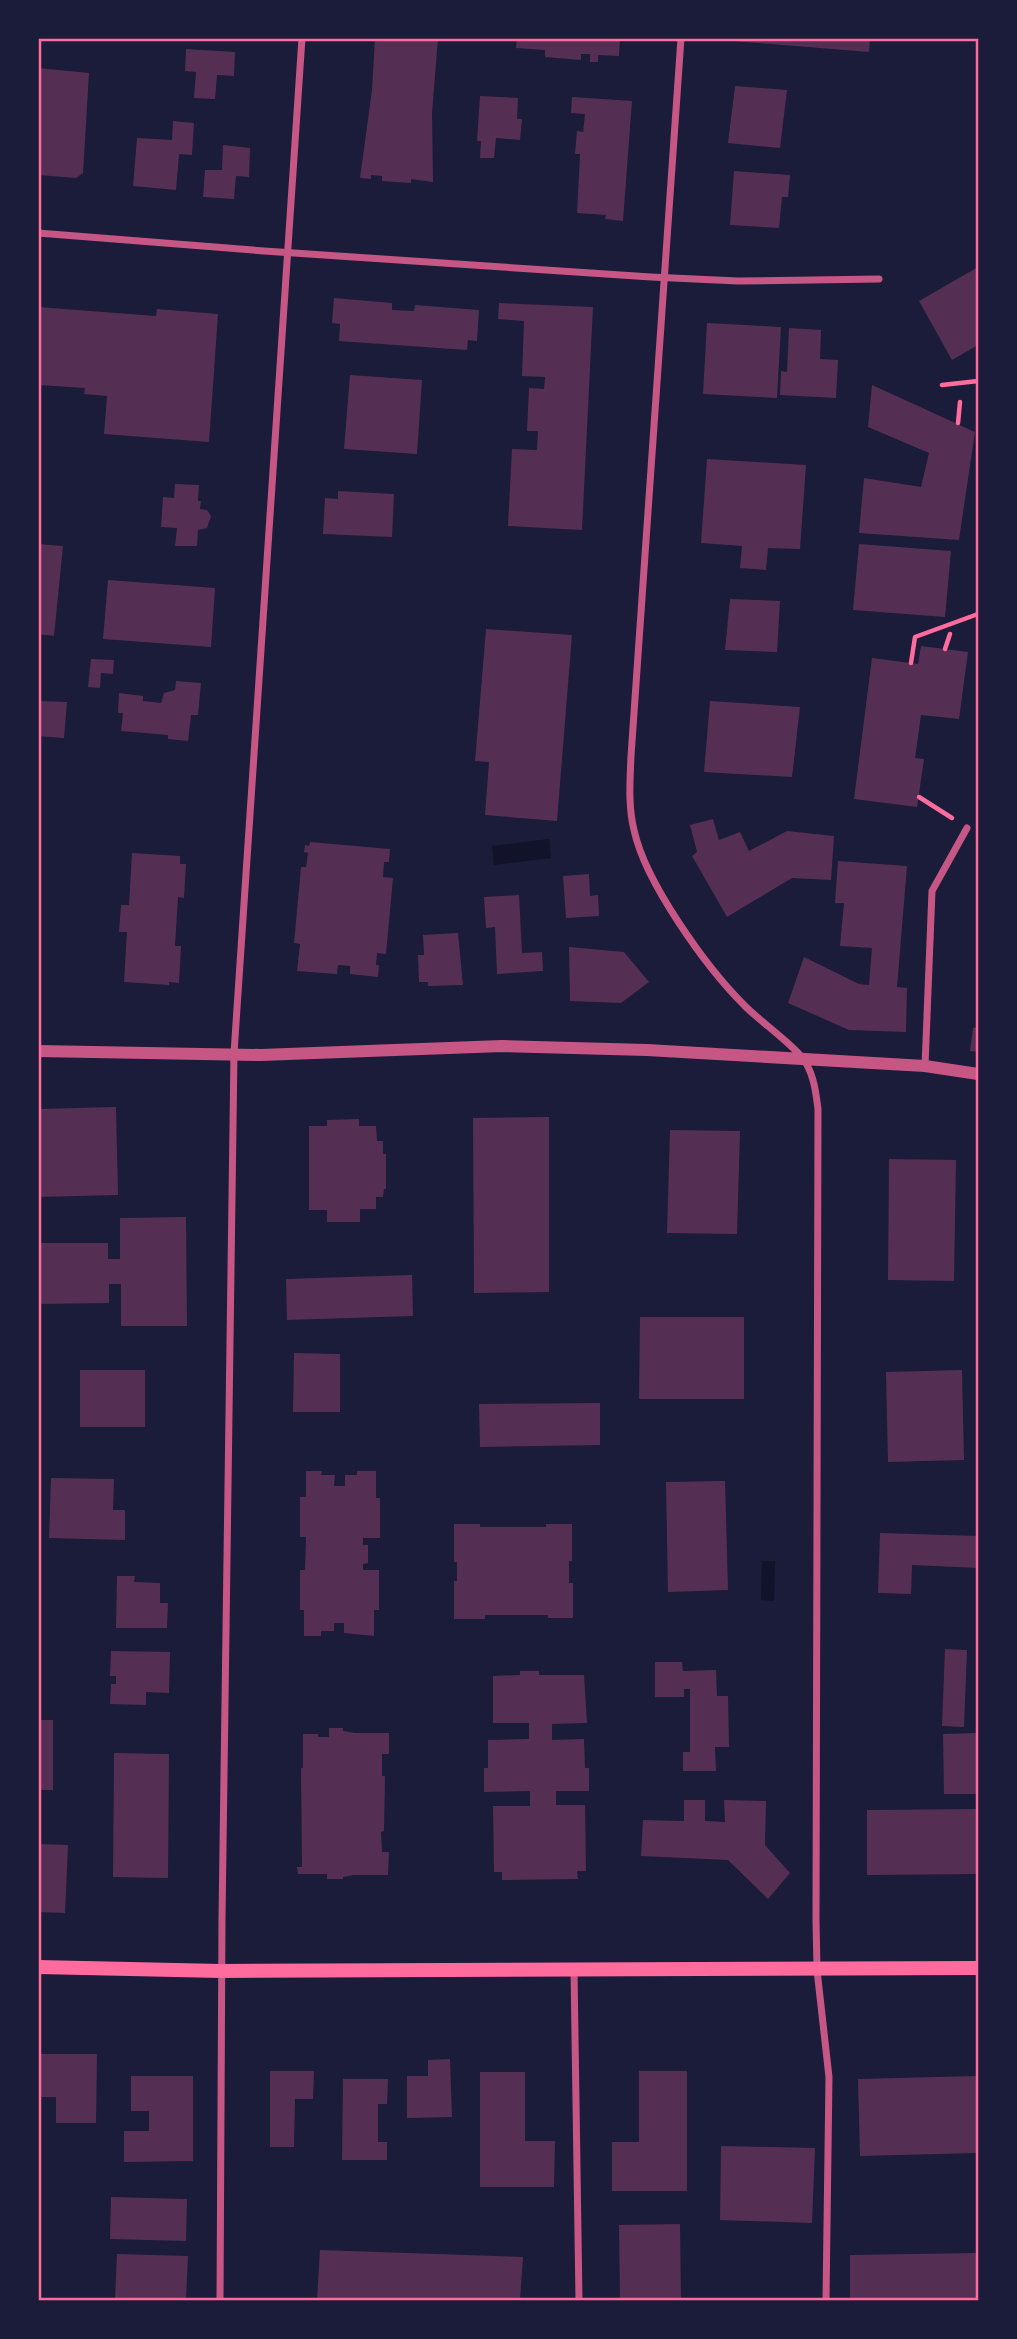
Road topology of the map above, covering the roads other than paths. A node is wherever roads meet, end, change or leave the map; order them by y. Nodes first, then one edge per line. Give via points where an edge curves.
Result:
1 (302, 38) edge
2 (681, 38) edge
3 (38, 233) edge
4 (289, 252) junction
5 (665, 277) junction
6 (879, 279) dead end
7 (967, 828) road end
8 (38, 1051) edge
9 (234, 1053) junction
10 (804, 1060) junction
11 (925, 1066) junction
12 (978, 1074) edge
13 (38, 1967) edge
14 (978, 1968) edge
15 (221, 1970) junction
16 (574, 1970) junction
17 (817, 1970) junction
18 (220, 2301) edge
19 (579, 2301) edge
20 (826, 2301) edge

1 - 4 street
2 - 5 street
3 - 4 street
4 - 5 street
4 - 9 street
5 - 6 street
5 - 10 street via 631,756 634,831 654,879 707,962 744,1006
7 - 11 street via 932,891
8 - 9 street
9 - 10 street via 502,1046
9 - 15 street
10 - 11 street
10 - 17 street via 818,1109
11 - 12 street
13 - 15 main road
14 - 17 main road
15 - 16 main road
15 - 18 street
16 - 17 main road
16 - 19 street
17 - 20 street via 829,2077

